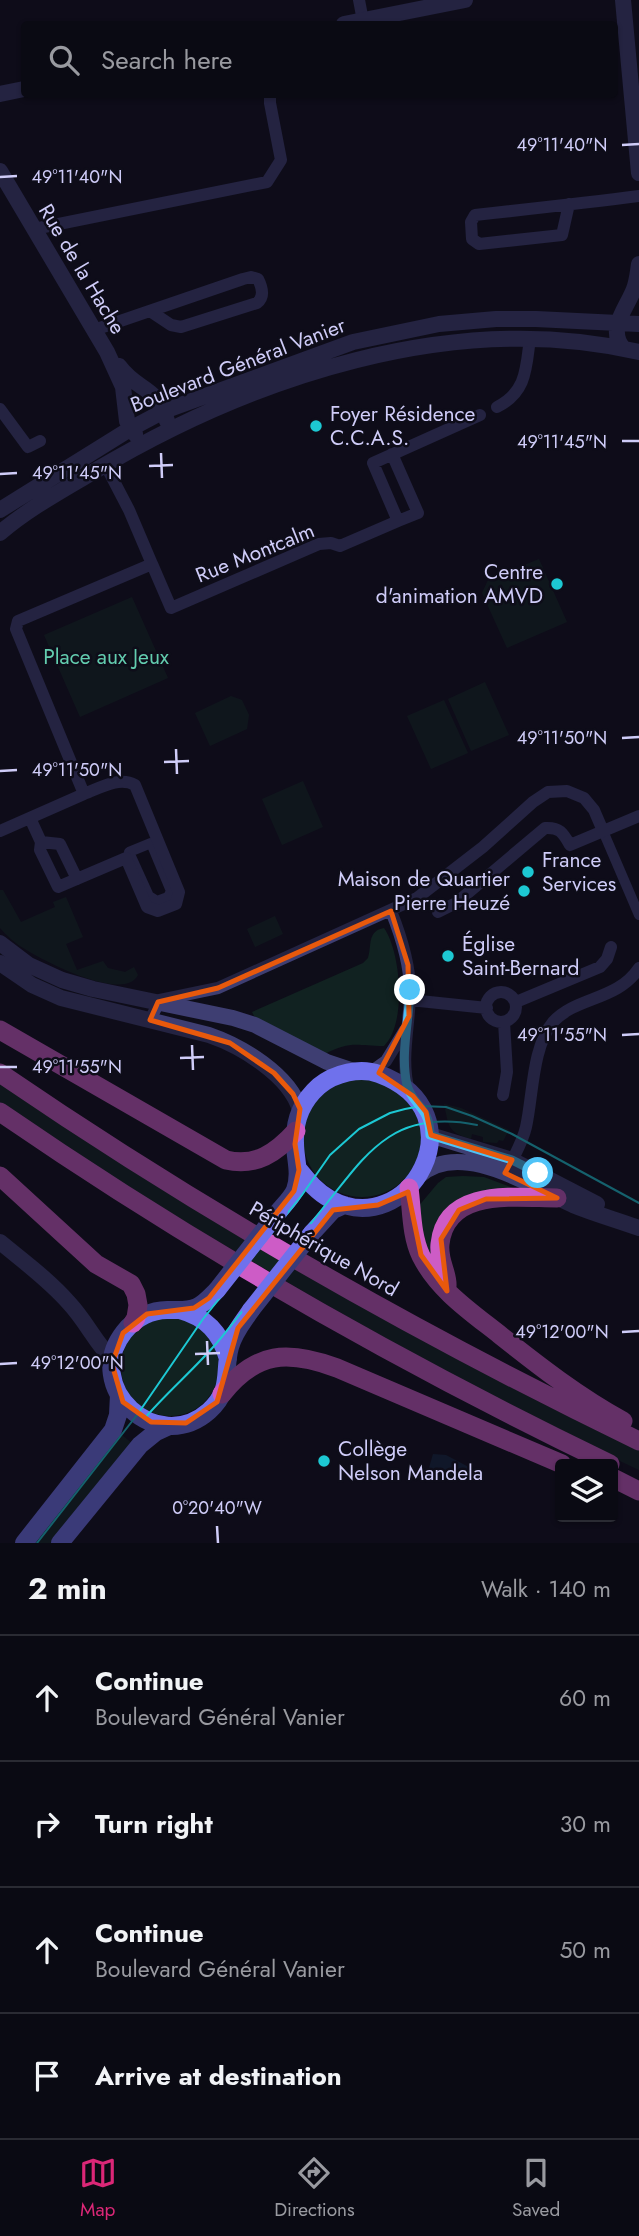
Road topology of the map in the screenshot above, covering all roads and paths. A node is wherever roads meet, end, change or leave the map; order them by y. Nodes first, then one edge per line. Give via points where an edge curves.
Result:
1 (359, 0) edge
2 (465, 0) edge
3 (623, 0) edge
4 (363, 21) joint
5 (21, 90) edge
6 (0, 93) edge
7 (270, 98) edge
8 (0, 171) edge
9 (639, 173) edge
10 (639, 196) edge
11 (569, 204) junction
12 (34, 229) junction
13 (639, 264) edge
14 (150, 311) junction
15 (618, 322) junction
16 (639, 324) edge
17 (94, 330) junction
18 (530, 338) junction
19 (631, 350) edge
20 (107, 352) junction
21 (497, 407) dead end
22 (0, 409) edge
23 (164, 411) junction
24 (480, 415) dead end
25 (130, 429) junction
26 (170, 430) junction
27 (40, 441) dead end
28 (141, 443) junction
29 (392, 454) junction
30 (106, 464) junction
31 (0, 510) edge
32 (398, 522) junction
33 (0, 533) edge
34 (152, 564) junction
35 (84, 794) junction
36 (639, 816) edge
37 (30, 818) junction
38 (0, 831) edge
39 (603, 831) junction
40 (41, 842) junction
41 (77, 879) junction
42 (170, 892) joint
43 (391, 911) junction
44 (438, 912) dead end
45 (639, 915) edge
46 (0, 943) edge
47 (611, 947) dead end
48 (0, 963) edge
49 (639, 968) edge
50 (410, 1000) junction
51 (158, 1002) junction
52 (516, 1002) junction
53 (486, 1007) junction
54 (150, 1020) junction
55 (504, 1021) junction
56 (407, 1027) junction
57 (0, 1030) edge
58 (363, 1071) junction
59 (0, 1073) edge
60 (409, 1091) junction
61 (503, 1095) dead end
62 (300, 1110) junction
63 (0, 1112) edge
64 (296, 1131) junction
65 (430, 1135) junction
66 (509, 1167) junction
67 (299, 1170) junction
68 (0, 1176) edge
69 (414, 1182) junction
70 (557, 1198) junction
71 (344, 1205) junction
72 (635, 1226) edge
73 (0, 1241) edge
74 (446, 1290) junction
75 (180, 1310) junction
76 (128, 1328) junction
77 (91, 1330) junction
78 (396, 1355) junction
79 (112, 1359) junction
80 (228, 1359) junction
81 (222, 1394) junction
82 (119, 1395) junction
83 (169, 1426) junction
84 (639, 1430) edge
85 (639, 1441) edge
86 (576, 1459) edge
87 (599, 1459) edge
88 (555, 1461) edge
89 (618, 1468) edge
90 (639, 1478) edge
91 (618, 1480) edge
92 (618, 1488) edge
93 (639, 1491) edge
94 (639, 1497) edge
95 (24, 1543) edge
96 (60, 1543) edge

1 - 4 street
2 - 4 street
3 - 9 street
5 - 6 street
7 - 12 street via 281,160 267,182
8 - 12 street, Rue de la Hache
10 - 11 street
11 - 11 street via 475,215 472,239 479,244 562,235
12 - 17 street, Rue de la Hache
13 - 15 street
14 - 14 street via 251,277 258,279 262,294 257,303 181,327 171,326
14 - 17 street
15 - 16 street, Boulevard Général Vanier
15 - 19 street via 618,337
15 - 23 street, Boulevard Général Vanier via 496,319 416,328 330,349
17 - 20 street, Rue de la Hache
18 - 19 street, Boulevard Général Vanier via 570,339
18 - 21 street via 519,390
18 - 26 street, Boulevard Général Vanier via 441,343 366,358 281,384
20 - 23 street, Rue de la Hache via 132,380 152,391
20 - 25 street, Rue de la Hache via 123,387
22 - 27 street via 28,447
23 - 25 street, Boulevard Général Vanier
23 - 26 street
24 - 29 street
25 - 28 street, Rue de la Hache
25 - 31 street, Boulevard Général Vanier
26 - 28 street, Boulevard Général Vanier
28 - 30 street, Boulevard Général Vanier
29 - 32 street via 373,463
29 - 32 street via 418,513
30 - 33 street, Boulevard Général Vanier
30 - 34 street, Rue Montcalm
32 - 34 street, Rue Montcalm via 340,547 320,544 171,608
34 - 35 street via 18,621 16,629
35 - 37 street
35 - 41 street via 118,781 135,785 179,892 176,904 158,911 147,907 126,859
36 - 39 street
37 - 38 street
37 - 40 street
39 - 43 street via 584,798 554,791 533,802 442,880
39 - 44 street via 570,845 561,831 545,828 456,903
39 - 45 street
40 - 41 street via 60,844
40 - 41 street via 40,850 58,887
42 - 42 street via 163,900 152,899 129,852 151,843
43 - 50 street via 408,965
43 - 51 street via 218,988
46 - 51 street via 52,977
47 - 52 street via 600,967
48 - 54 street via 61,998
49 - 66 street via 620,988 553,1022 542,1042 526,1128
50 - 53 street
50 - 56 street
51 - 54 street
51 - 58 street via 255,1025 327,1062
52 - 53 street via 510,995 497,993
52 - 55 street via 516,1012
53 - 55 street via 490,1017
54 - 62 street via 237,1047 274,1073
55 - 61 street via 507,1072
56 - 58 street via 386,1062
56 - 60 street
57 - 64 highway via 226,1160 246,1163 262,1158
58 - 60 main road via 386,1076
58 - 62 main road via 320,1085
59 - 85 highway, Périphérique Nord via 320,1274
60 - 65 main road via 426,1112
62 - 64 main road
63 - 78 highway via 158,1215
64 - 67 main road
65 - 66 street
65 - 69 main road via 426,1160
66 - 69 street via 448,1162 434,1165
66 - 70 street
66 - 72 street via 543,1175
67 - 71 main road via 319,1192
67 - 75 main road, bridge via 294,1191 217,1290 200,1305
68 - 76 highway via 96,1264 131,1284 138,1305
69 - 71 main road via 396,1198 378,1205
69 - 74 highway via 413,1229 421,1255
70 - 72 street
70 - 74 highway via 486,1199 459,1210 441,1239 439,1255
71 - 80 main road, bridge via 333,1210 251,1310 233,1338
73 - 77 street via 69,1303
74 - 84 highway via 565,1385
75 - 76 main road via 153,1312
75 - 80 main road via 210,1326
76 - 77 street via 107,1334
76 - 79 main road
77 - 79 street
78 - 86 highway via 411,1375
78 - 87 highway
79 - 82 main road
80 - 81 main road
81 - 83 main road via 201,1417
81 - 88 highway via 237,1376 259,1362 282,1356 306,1358
82 - 83 main road via 143,1420
82 - 95 main road via 116,1425
83 - 96 main road via 140,1445
89 - 90 highway
91 - 93 highway
92 - 94 highway

